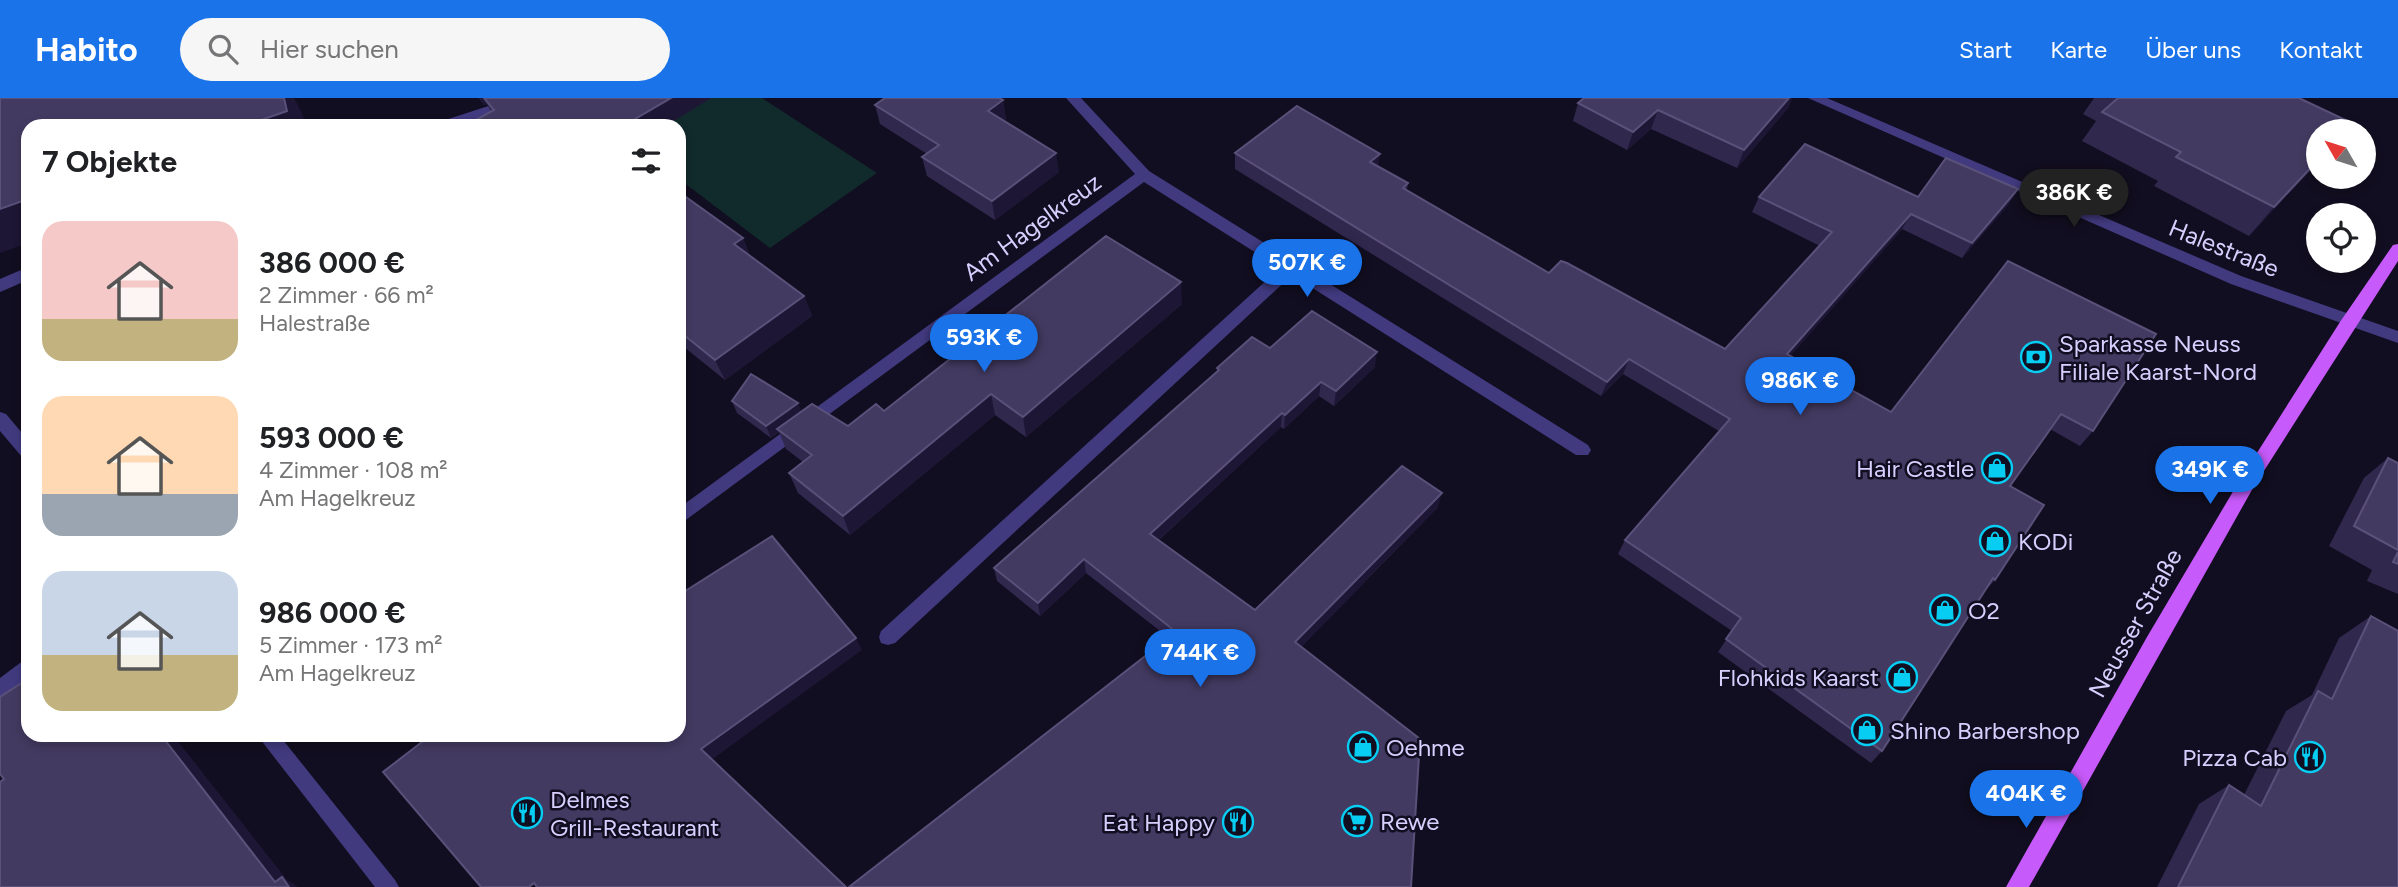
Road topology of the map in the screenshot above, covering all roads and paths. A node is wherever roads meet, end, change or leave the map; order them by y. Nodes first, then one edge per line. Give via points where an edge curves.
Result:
1 (528, 98) edge
2 (1073, 98) edge
3 (1815, 98) edge
4 (463, 119) edge
5 (1144, 175) junction
6 (2398, 249) edge
7 (1290, 268) junction
8 (21, 276) edge
9 (0, 286) edge
10 (2348, 320) junction
11 (2398, 337) edge
12 (0, 419) edge
13 (21, 444) edge
14 (1582, 450) dead end
15 (686, 513) edge
16 (888, 637) dead end
17 (21, 672) edge
18 (0, 690) edge
19 (273, 742) edge
20 (388, 887) edge
21 (2017, 887) edge

1 - 4 street
2 - 5 street, Am Hagelkreuz
3 - 10 street, Halestraße via 2236,279
5 - 7 street, Am Hagelkreuz
5 - 15 street, Am Hagelkreuz
6 - 10 main road, Neusser Straße
7 - 14 street, Am Hagelkreuz
7 - 16 street
8 - 9 street
10 - 11 street, Halestraße
10 - 21 main road, Neusser Straße via 2204,554
12 - 13 street
17 - 18 street
19 - 20 street

